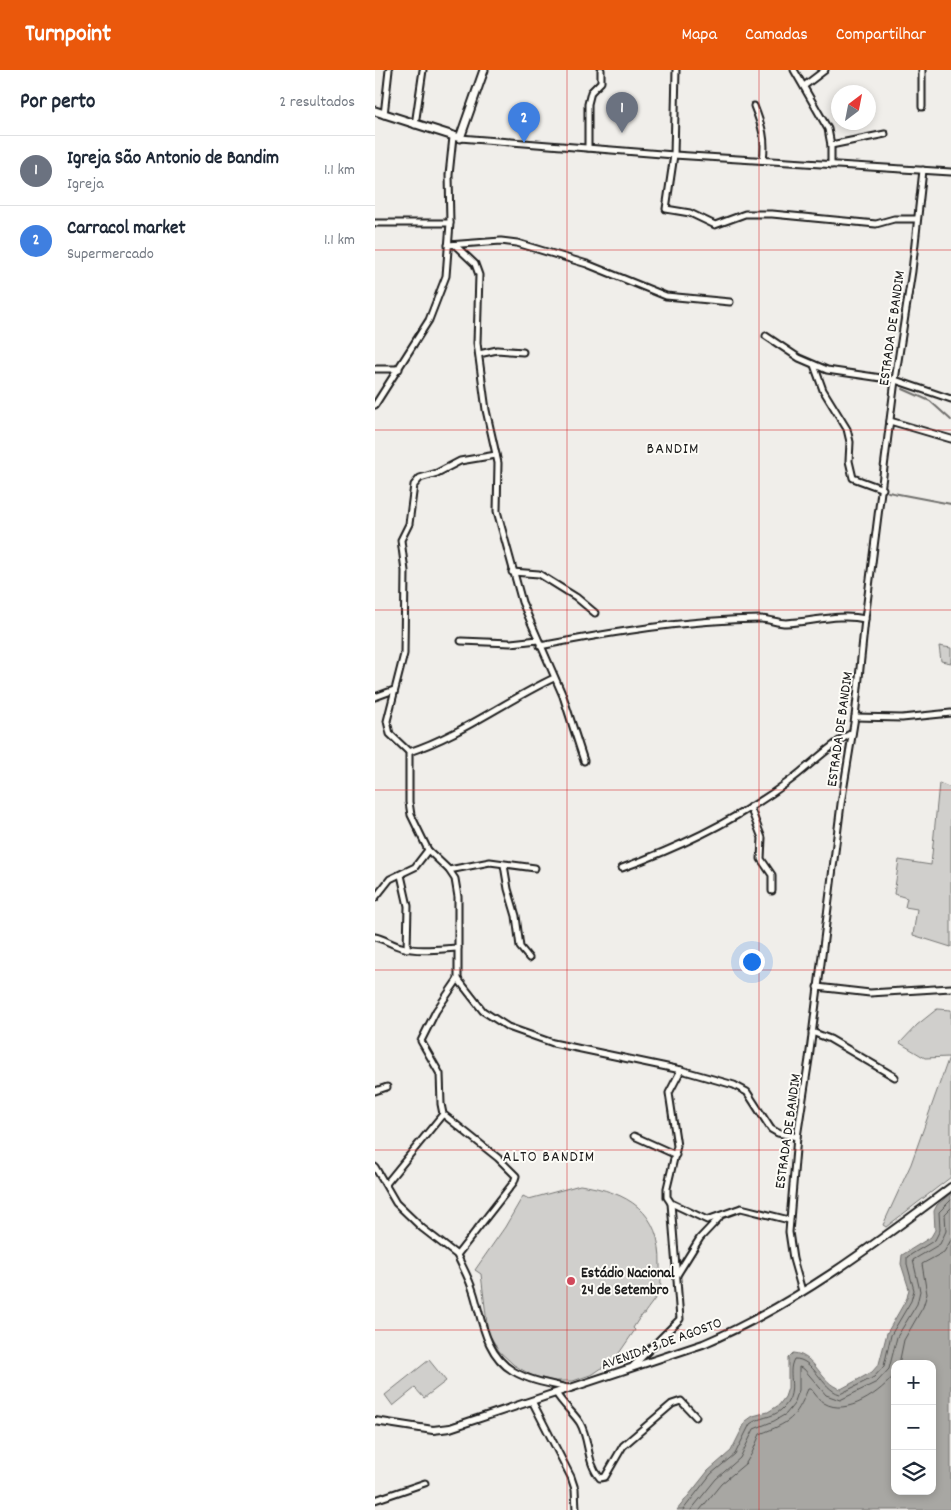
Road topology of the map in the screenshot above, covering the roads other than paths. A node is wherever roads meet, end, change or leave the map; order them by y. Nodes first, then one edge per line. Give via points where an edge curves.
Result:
1 (389, 70) edge
2 (423, 70) edge
3 (485, 70) edge
4 (601, 70) edge
5 (676, 70) edge
6 (794, 70) edge
7 (825, 70) edge
8 (922, 70) edge
9 (803, 86) junction
10 (754, 106) dead end
11 (922, 107) dead end
12 (375, 111) edge
13 (384, 115) junction
14 (415, 125) junction
15 (885, 134) dead end
16 (457, 138) junction
17 (831, 145) junction
18 (588, 148) junction
19 (674, 155) junction
20 (763, 160) junction
21 (831, 164) junction
22 (923, 170) junction
23 (951, 172) edge
24 (917, 219) junction
25 (375, 223) edge
26 (450, 223) junction
27 (448, 245) junction
28 (455, 245) junction
29 (730, 302) dead end
30 (766, 336) dead end
31 (523, 352) dead end
32 (479, 354) junction
33 (814, 365) junction
34 (375, 369) edge
35 (399, 369) junction
36 (895, 380) junction
37 (951, 399) edge
38 (375, 405) edge
39 (890, 421) junction
40 (951, 439) edge
41 (496, 455) junction
42 (883, 489) junction
43 (513, 572) junction
44 (595, 613) dead end
45 (865, 619) junction
46 (461, 641) dead end
47 (539, 643) junction
48 (554, 678) junction
49 (394, 690) junction
50 (375, 697) edge
51 (951, 713) edge
52 (855, 717) junction
53 (852, 733) junction
54 (409, 752) junction
55 (584, 761) dead end
56 (750, 807) junction
57 (428, 850) junction
58 (504, 865) junction
59 (535, 868) dead end
60 (622, 868) dead end
61 (449, 870) junction
62 (401, 875) junction
63 (772, 891) dead end
64 (375, 898) edge
65 (375, 937) edge
66 (458, 948) junction
67 (407, 949) junction
68 (529, 958) dead end
69 (458, 979) junction
70 (817, 987) junction
71 (951, 988) edge
72 (812, 1032) junction
73 (681, 1070) junction
74 (895, 1077) dead end
75 (387, 1087) dead end
76 (375, 1091) edge
77 (443, 1114) junction
78 (634, 1136) dead end
79 (797, 1137) junction
80 (676, 1155) junction
81 (375, 1167) edge
82 (386, 1184) junction
83 (951, 1187) edge
84 (671, 1203) junction
85 (719, 1217) junction
86 (789, 1220) junction
87 (457, 1255) junction
88 (677, 1275) junction
89 (802, 1292) junction
90 (632, 1367) junction
91 (569, 1388) junction
92 (556, 1393) junction
93 (532, 1401) junction
94 (696, 1417) dead end
95 (375, 1422) edge
96 (425, 1483) dead end
97 (375, 1500) edge
98 (576, 1510) edge

1 - 13 street
2 - 14 street
3 - 16 main road
4 - 18 street via 601,82 591,92 588,104
5 - 19 street
6 - 9 street
7 - 9 street
8 - 11 street
9 - 17 street via 828,130
10 - 20 street via 764,130
12 - 13 main road
13 - 14 main road
14 - 16 main road
15 - 17 street
16 - 18 street
16 - 26 street via 449,176
17 - 21 street
18 - 19 street
19 - 20 street
19 - 24 street via 666,208 690,213 715,225 745,214 876,224 894,219
20 - 21 street
21 - 22 street
22 - 23 street
22 - 24 street, ESTRADA DE BANDIM
24 - 36 street, ESTRADA DE BANDIM
25 - 26 street
26 - 27 street
27 - 28 street
27 - 35 street via 446,276 434,310
28 - 29 street via 501,241 517,243 587,264 665,296
28 - 32 street via 477,267
30 - 33 street
31 - 32 street via 497,350
32 - 41 street
33 - 36 street via 849,375
33 - 42 street via 823,390 847,430 853,478
34 - 35 street
35 - 38 street
36 - 37 street
36 - 39 street, ESTRADA DE BANDIM
39 - 40 street
39 - 42 street, ESTRADA DE BANDIM
41 - 43 street via 496,504
41 - 49 street via 460,461 420,478 414,485 409,524 401,540 406,636
42 - 45 street, ESTRADA DE BANDIM
43 - 44 street via 539,574
43 - 47 street
45 - 47 street via 847,616 795,622 758,619 679,624
45 - 52 street, ESTRADA DE BANDIM
46 - 47 street
47 - 48 street
48 - 54 street via 447,738
48 - 55 street
49 - 50 street
49 - 54 street via 387,728
51 - 52 street via 902,718
52 - 53 street, ESTRADA DE BANDIM
53 - 56 street via 833,743 788,782
53 - 70 street, ESTRADA DE BANDIM
54 - 57 street via 411,815
56 - 60 street via 686,842
56 - 63 street via 762,838 761,859 771,875
57 - 61 street
57 - 62 street via 415,867
58 - 59 street
58 - 61 street via 478,863
58 - 68 street via 521,947
61 - 66 street via 457,886
62 - 64 street via 390,879
62 - 67 street via 408,906
65 - 67 street
66 - 67 street
66 - 69 street
69 - 73 street via 483,1011 508,1027 553,1043
69 - 77 street via 421,1041 440,1074
70 - 71 street via 870,993
70 - 72 street, ESTRADA DE BANDIM
72 - 74 street
72 - 79 street, ESTRADA DE BANDIM
73 - 79 street via 743,1089 771,1128
73 - 80 street via 669,1092 677,1138
75 - 76 street
77 - 82 street
77 - 87 street via 516,1176
78 - 80 street
79 - 86 street, ESTRADA DE BANDIM
80 - 84 street via 667,1188
81 - 82 street
82 - 87 street via 403,1211
83 - 89 street, AVENIDA 3 DE AGOSTO
84 - 85 street via 707,1220
84 - 88 street
85 - 86 street via 741,1208
85 - 88 street via 700,1238
86 - 89 street, ESTRADA DE BANDIM via 792,1254
87 - 91 street via 467,1274 483,1329 501,1360 526,1377
88 - 90 street via 680,1319
89 - 90 street, AVENIDA 3 DE AGOSTO via 718,1338 673,1356
90 - 91 street, AVENIDA 3 DE AGOSTO
91 - 92 street, AVENIDA 3 DE AGOSTO
92 - 93 street, AVENIDA 3 DE AGOSTO
92 - 94 street via 565,1408 581,1423 589,1456 600,1478 605,1477 623,1446 673,1404 681,1400
93 - 95 street, AVENIDA 3 DE AGOSTO via 459,1426 440,1429
93 - 98 street via 571,1476
96 - 97 street

